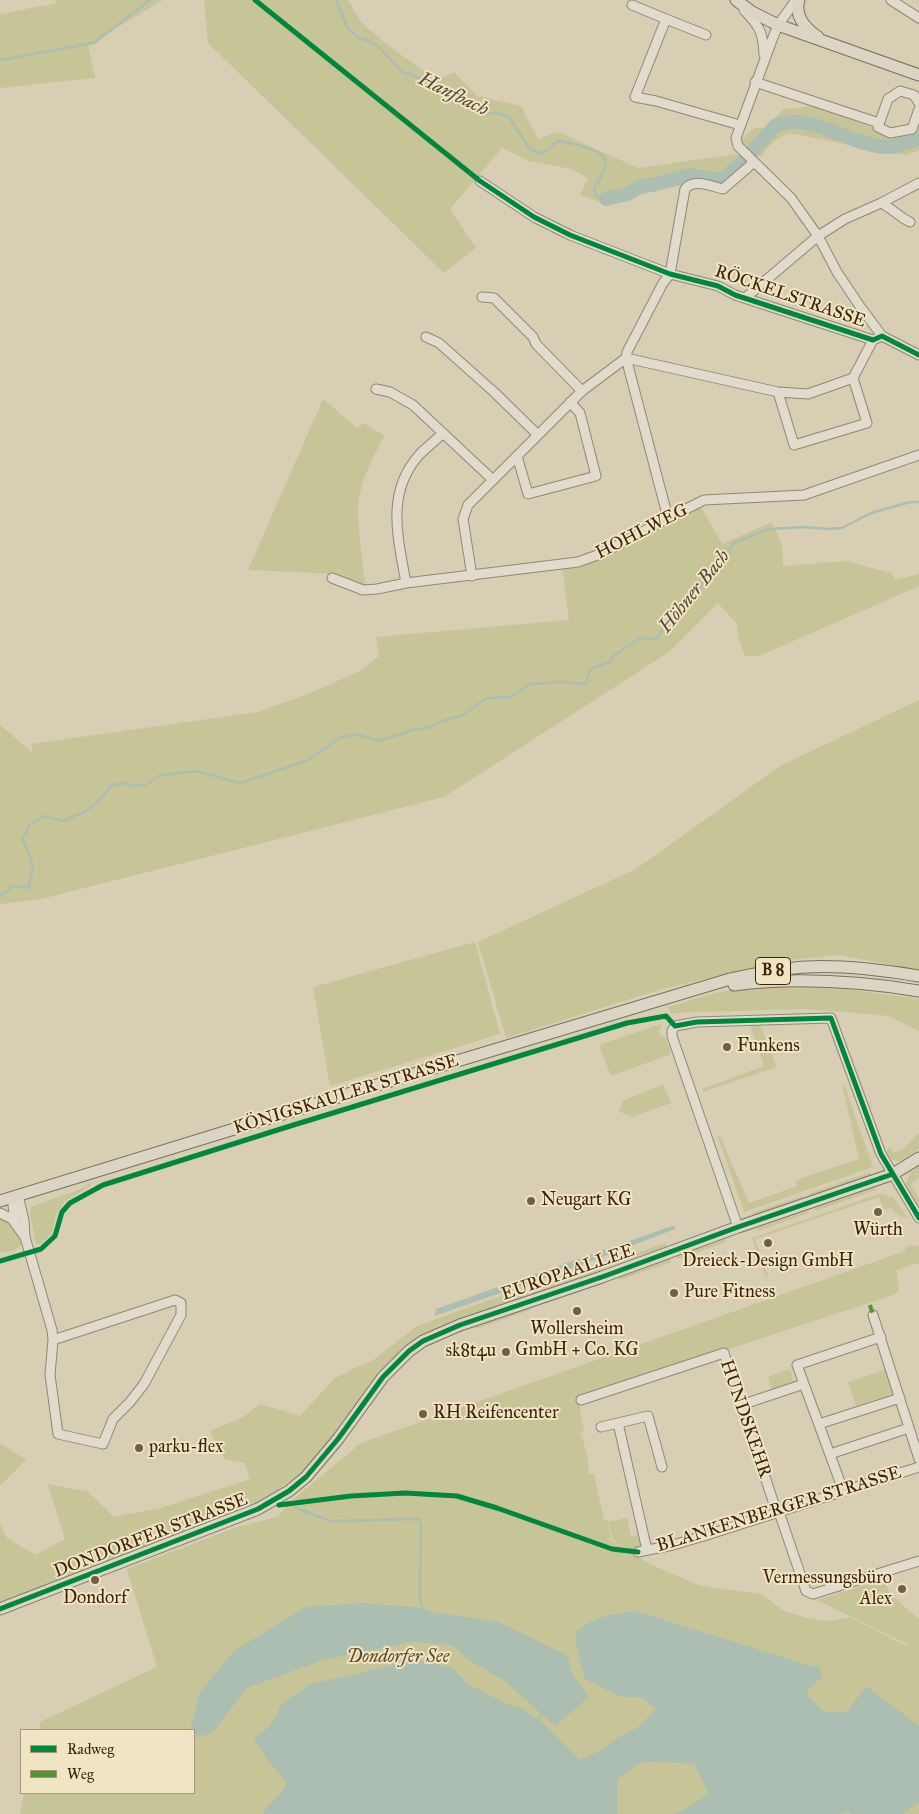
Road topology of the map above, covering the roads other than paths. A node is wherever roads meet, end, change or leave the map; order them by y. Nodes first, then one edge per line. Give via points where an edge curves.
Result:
1 (735, 0) edge
2 (798, 0) edge
3 (892, 0) edge
4 (632, 4) dead end
5 (919, 18) edge
6 (666, 19) junction
7 (778, 26) junction
8 (706, 35) dead end
9 (827, 43) junction
10 (764, 61) junction
11 (919, 75) edge
12 (755, 82) junction
13 (919, 104) edge
14 (919, 109) edge
15 (879, 122) junction
16 (740, 125) junction
17 (753, 161) junction
18 (480, 181) dead end
19 (919, 183) edge
20 (881, 203) junction
21 (910, 222) dead end
22 (818, 236) junction
23 (670, 274) junction
24 (482, 297) dead end
25 (745, 298) junction
26 (426, 337) dead end
27 (877, 338) junction
28 (919, 355) edge
29 (626, 358) junction
30 (853, 378) junction
31 (376, 389) dead end
32 (582, 391) junction
33 (778, 392) junction
34 (570, 402) junction
35 (443, 434) junction
36 (538, 435) junction
37 (919, 455) edge
38 (518, 456) junction
39 (493, 480) junction
40 (668, 518) junction
41 (472, 576) junction
42 (332, 578) dead end
43 (406, 583) junction
44 (919, 976) edge
45 (693, 991) junction
46 (919, 991) edge
47 (919, 1158) edge
48 (893, 1174) junction
49 (18, 1195) junction
50 (0, 1201) edge
51 (0, 1213) edge
52 (919, 1218) edge
53 (15, 1223) junction
54 (738, 1227) junction
55 (25, 1237) junction
56 (873, 1315) dead end
57 (880, 1337) junction
58 (53, 1340) junction
59 (804, 1384) junction
60 (900, 1398) junction
61 (581, 1400) dead end
62 (741, 1405) junction
63 (618, 1423) junction
64 (819, 1424) junction
65 (601, 1427) dead end
66 (909, 1428) junction
67 (830, 1454) junction
68 (919, 1459) edge
69 (662, 1467) dead end
70 (919, 1467) edge
71 (306, 1477) joint
72 (843, 1490) junction
73 (779, 1512) junction
74 (919, 1561) edge
75 (0, 1609) edge

1 - 7 main road
1 - 10 street via 760,29
2 - 7 street
2 - 9 main road via 800,19 810,32
3 - 5 street
4 - 6 street
6 - 8 street
6 - 16 street via 636,97
7 - 9 main road
7 - 10 street
9 - 11 main road
10 - 12 street
12 - 15 street
12 - 16 street
13 - 15 street via 914,95 900,91 888,99
14 - 15 street via 912,129 890,133 878,128
16 - 17 street via 736,138 738,146
17 - 22 street via 791,198
17 - 23 street via 723,189 694,183 685,189
18 - 23 street, RÖCKELSTRASSE via 534,217 570,235
19 - 20 street
20 - 21 street
20 - 22 street via 845,219
22 - 25 street
22 - 27 street
23 - 25 street, RÖCKELSTRASSE via 718,286
23 - 29 street
24 - 32 street via 494,298
25 - 27 street, RÖCKELSTRASSE
26 - 36 street via 439,343
27 - 28 street, RÖCKELSTRASSE
27 - 30 street
29 - 32 street
29 - 33 street
29 - 40 street
30 - 33 street via 808,394
30 - 33 street via 868,422 794,445
31 - 35 street via 390,392 413,406
32 - 34 street
34 - 36 street
34 - 38 street via 580,413 596,476 528,494
35 - 39 street
35 - 43 street via 420,455 406,475 399,493 396,526
36 - 38 street
37 - 40 street, HOHLWEG via 804,495 704,500
38 - 39 street
39 - 41 street via 468,505 463,519
40 - 41 street, HOHLWEG via 591,558
41 - 43 street, HOHLWEG
42 - 43 street, HOHLWEG via 363,590
44 - 45 main road, KÖNIGSKAULER STRASSE / B 8 via 882,970 806,967 730,979
45 - 46 main road, KÖNIGSKAULER STRASSE / B 8 via 769,980 828,981
45 - 49 main road, KÖNIGSKAULER STRASSE / B 8
47 - 48 main road, EUROPAALLEE
48 - 52 street
48 - 54 main road, EUROPAALLEE
48 - 54 street via 881,1154 830,1018 697,1022 675,1026 672,1036
49 - 50 main road, KÖNIGSKAULER STRASSE / B 8
49 - 53 street via 12,1208
49 - 55 street
51 - 53 street
53 - 55 street
54 - 71 main road, EUROPAALLEE via 423,1341 383,1376
55 - 58 street
56 - 57 street
57 - 59 street via 797,1365
57 - 60 street
58 - 58 street via 175,1300 180,1303 180,1315 144,1384 113,1419 103,1444 58,1434 50,1374
59 - 62 street
59 - 64 street
60 - 64 street
60 - 66 street
61 - 62 street, HUNDSKEHR via 724,1353
62 - 73 street, HUNDSKEHR
63 - 65 street
63 - 69 street via 648,1416
63 - 73 street, BLANKENBERGER STRASSE via 642,1551 673,1545
64 - 67 street
66 - 67 street
66 - 68 street
67 - 72 street
70 - 72 street, BLANKENBERGER STRASSE
71 - 75 main road, DONDORFER STRASSE via 258,1509
72 - 73 street, BLANKENBERGER STRASSE
73 - 74 street, HUNDSKEHR via 809,1594

